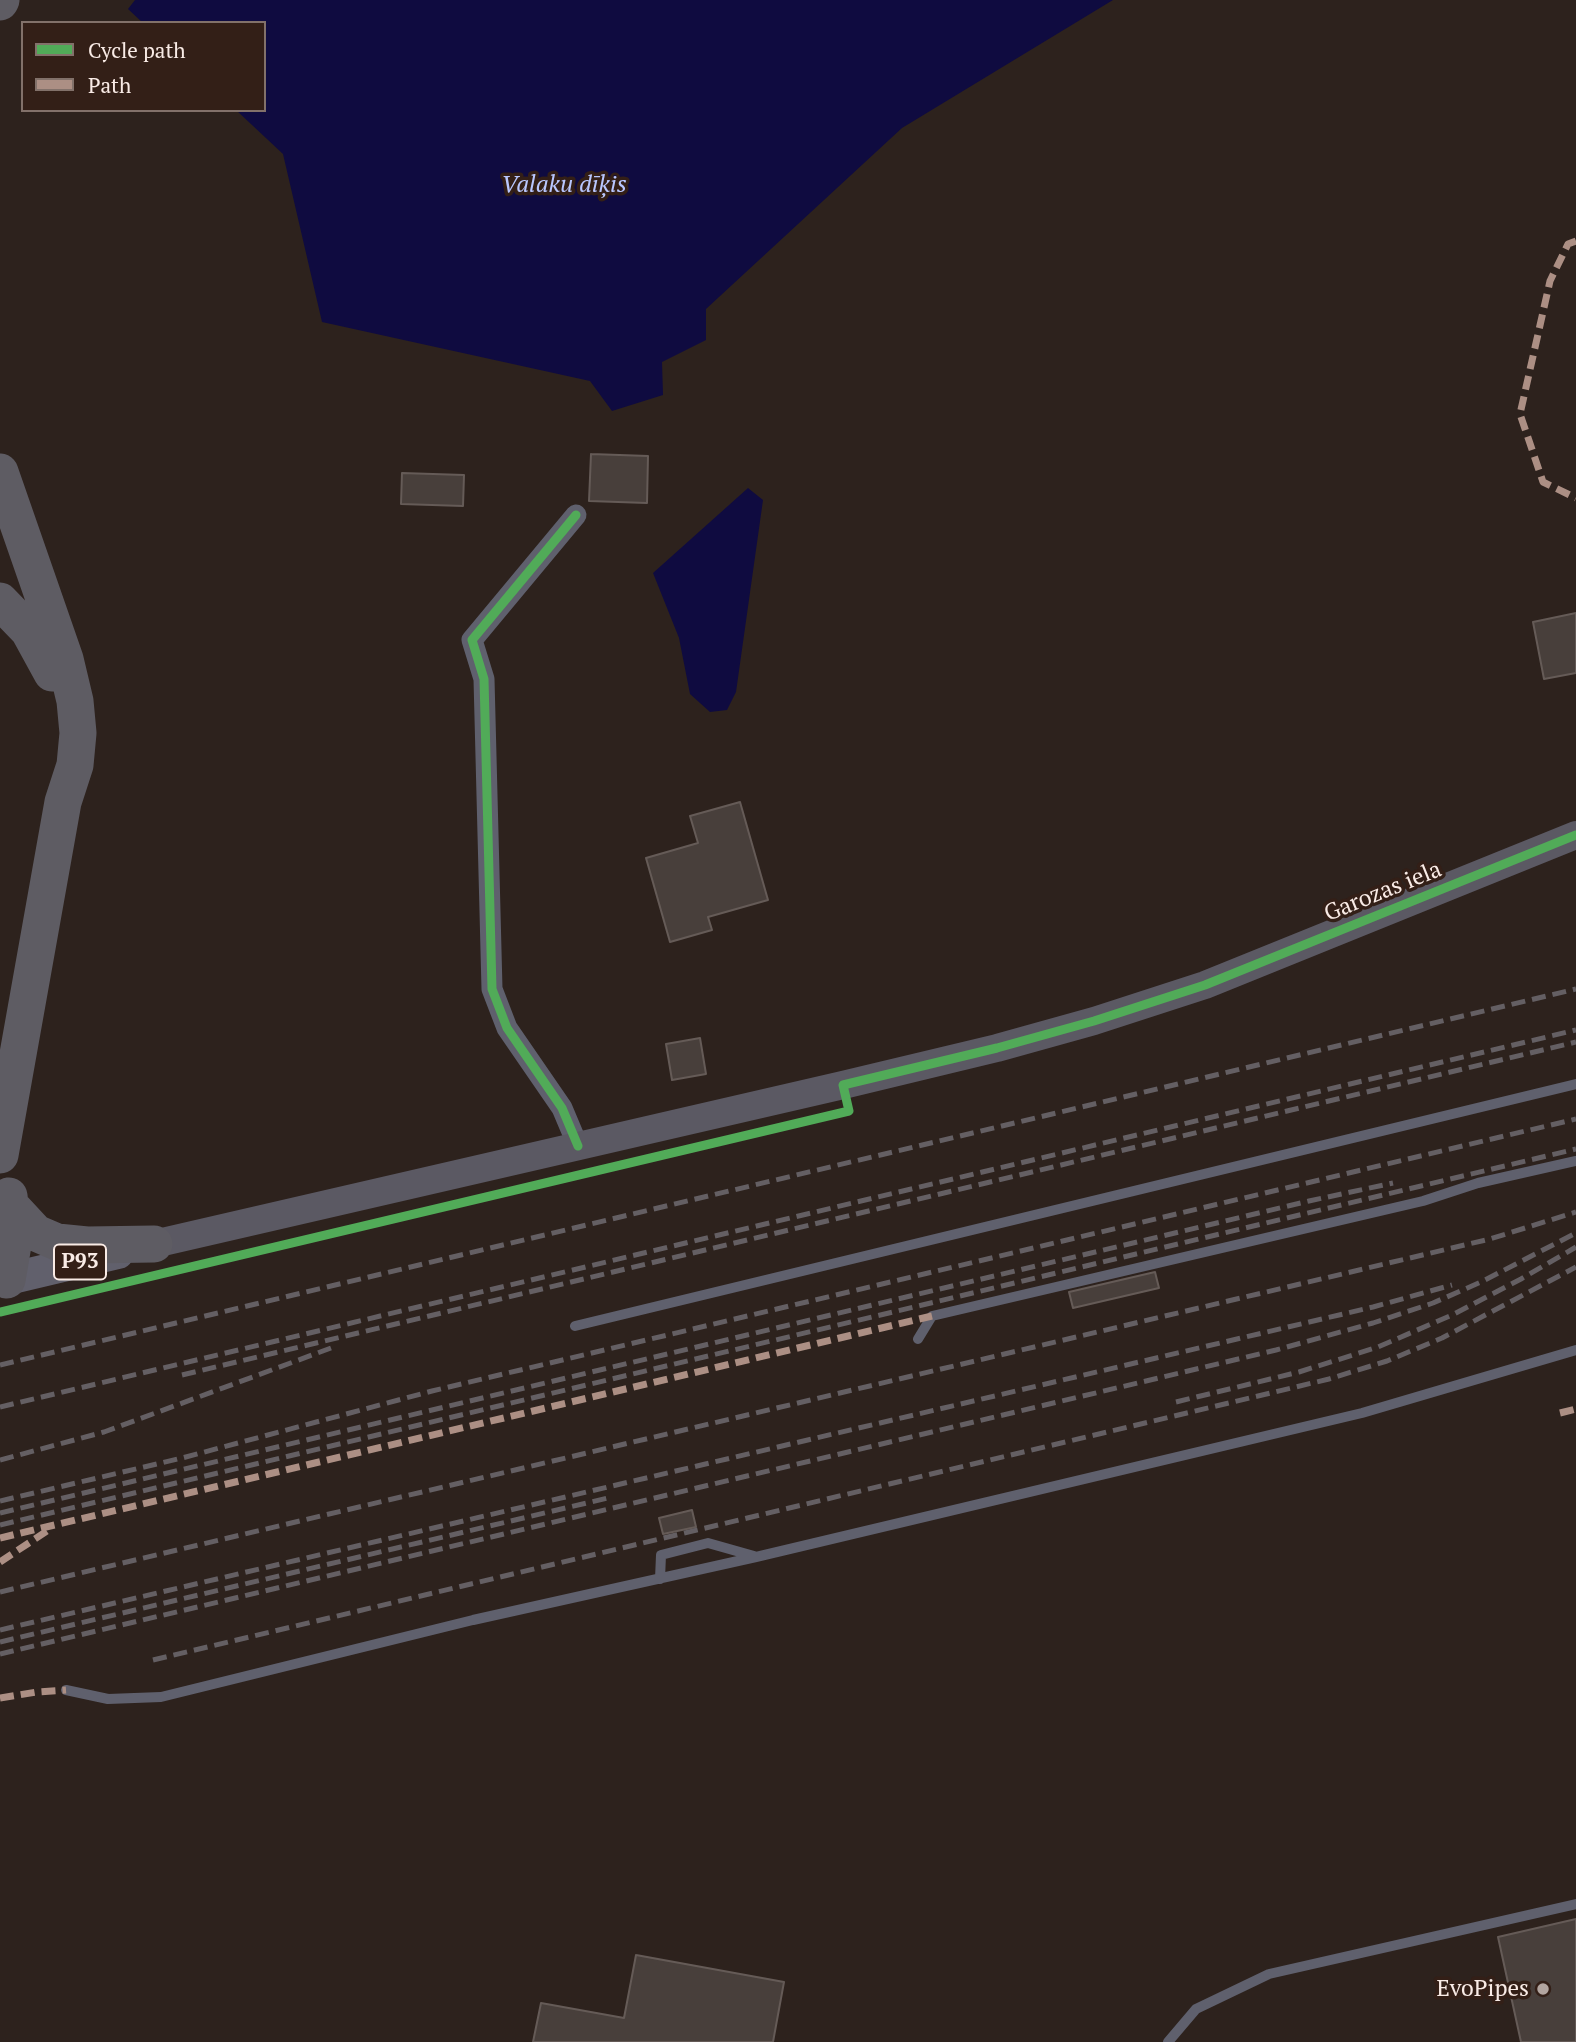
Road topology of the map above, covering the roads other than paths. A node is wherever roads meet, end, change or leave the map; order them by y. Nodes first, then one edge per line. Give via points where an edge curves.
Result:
1 (0, 472) edge
2 (576, 515) dead end
3 (0, 601) edge
4 (63, 802) junction
5 (1576, 835) edge
6 (1576, 1084) edge
7 (578, 1146) junction
8 (1, 1151) edge
9 (1576, 1161) edge
10 (10, 1205) junction
11 (154, 1244) junction
12 (3, 1281) edge
13 (575, 1326) dead end
14 (918, 1339) dead end
15 (1576, 1350) edge
16 (756, 1557) junction
17 (660, 1579) junction
18 (66, 1690) dead end
19 (1576, 1904) edge
20 (1168, 2042) edge

1 - 4 highway via 65,659 75,701 75,765
2 - 7 street via 472,640 484,679 492,989 507,1028 562,1108
3 - 4 highway via 29,631 59,694 65,730
4 - 8 highway
5 - 7 main road, Garozas iela / P93 via 1205,985 1094,1021
6 - 13 lane
7 - 11 main road, P93
8 - 10 highway
9 - 14 lane via 932,1316
10 - 11 highway via 36,1233 57,1242
10 - 12 highway via 13,1239
11 - 12 main road, P93
15 - 16 lane via 1363,1413
16 - 17 lane
16 - 17 lane via 708,1543 662,1555
17 - 18 lane via 161,1697 108,1699
19 - 20 lane via 1269,1974 1196,2009

